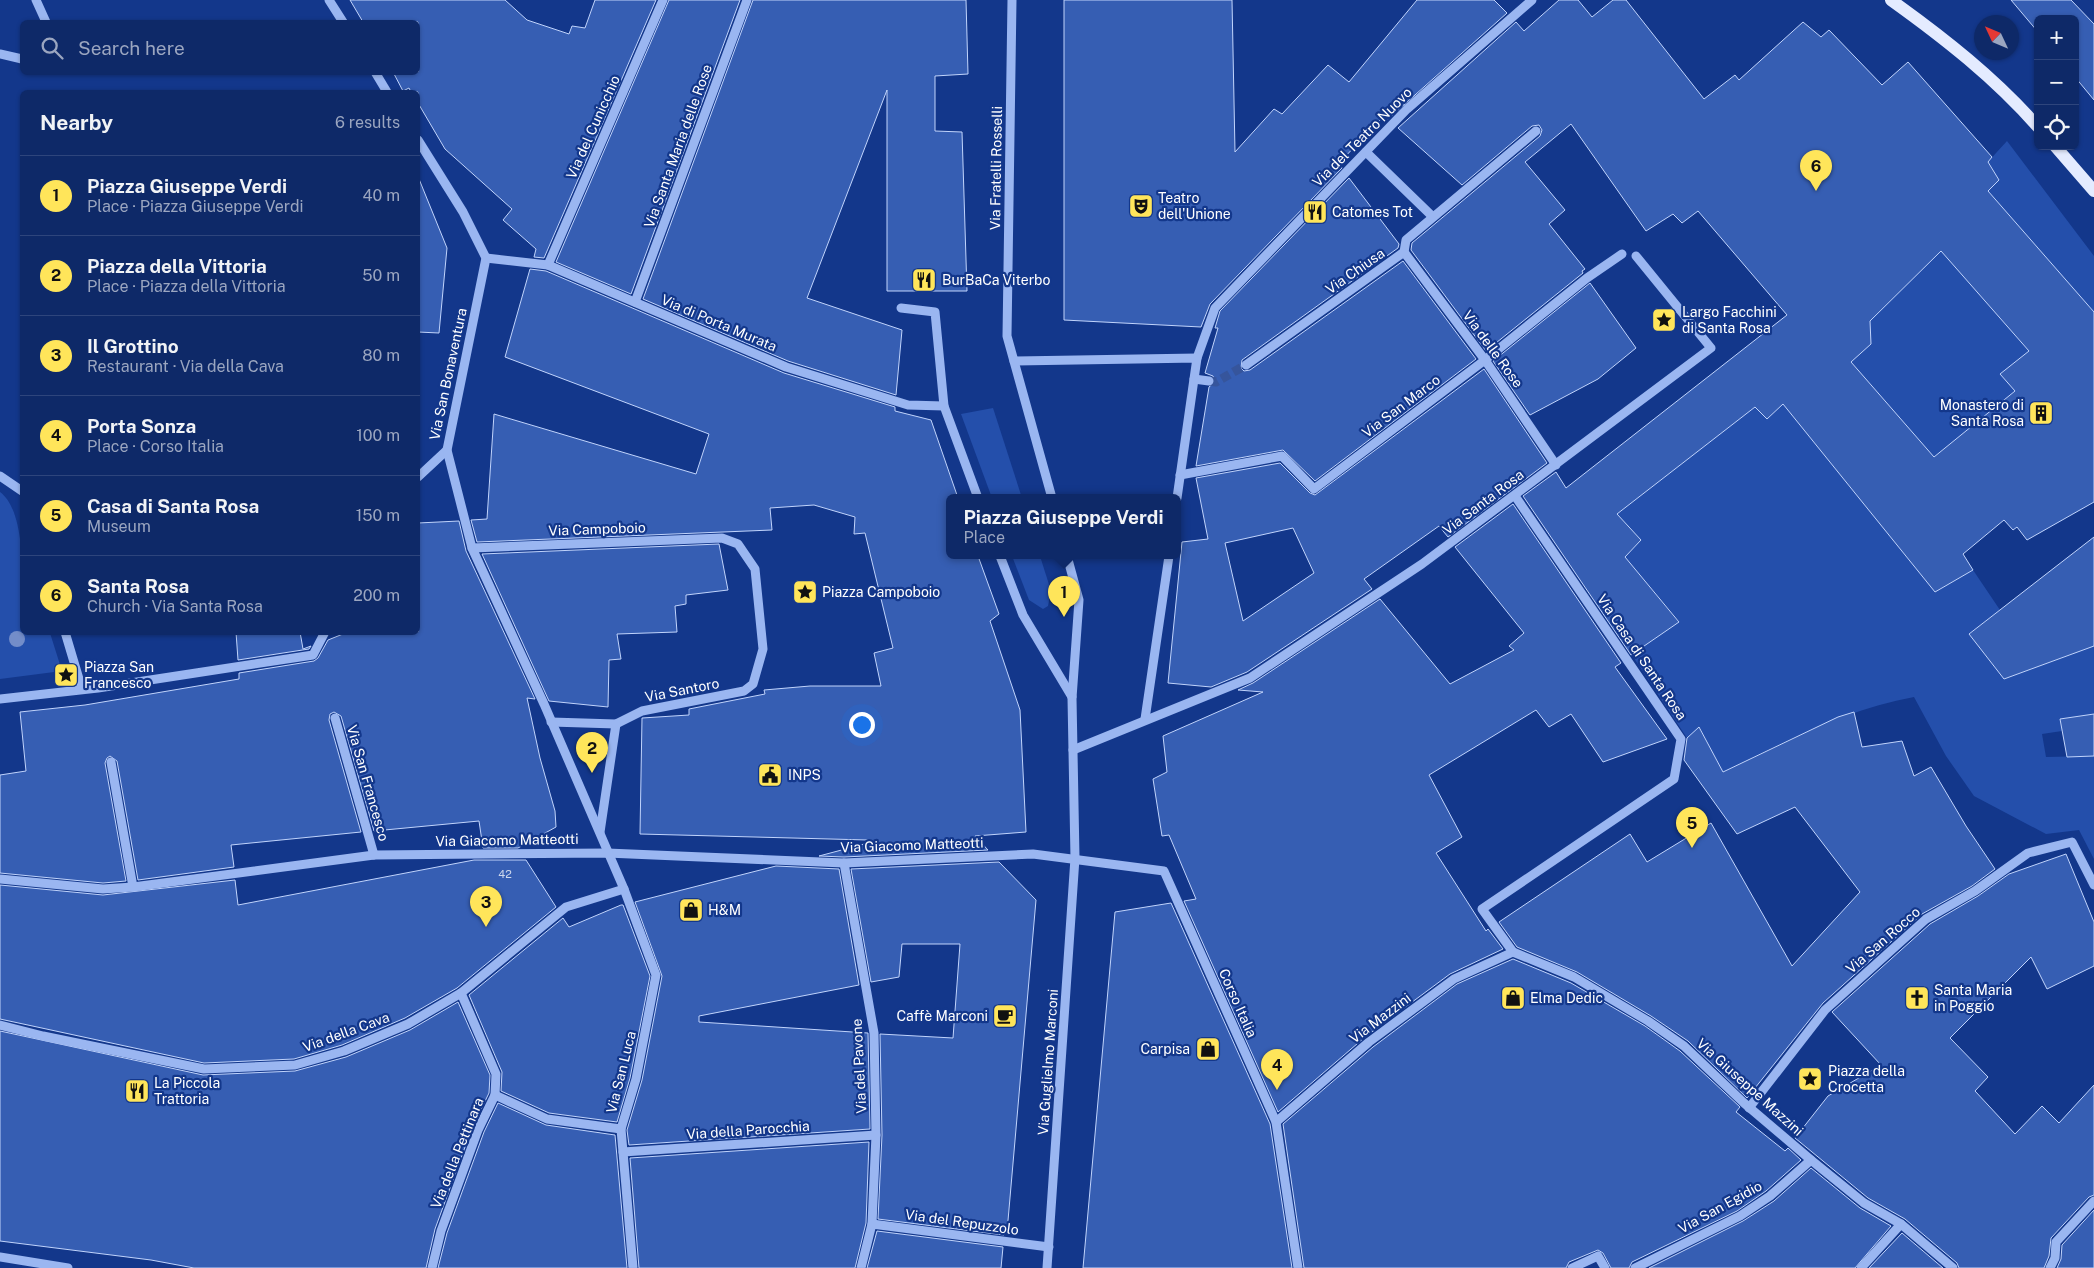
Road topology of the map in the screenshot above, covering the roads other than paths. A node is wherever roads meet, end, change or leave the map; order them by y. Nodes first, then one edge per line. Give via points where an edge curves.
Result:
1 (36, 0) edge
2 (329, 0) edge
3 (663, 0) edge
4 (747, 0) edge
5 (1012, 0) edge
6 (1532, 0) edge
7 (1891, 0) edge
8 (45, 20) edge
9 (342, 20) edge
10 (0, 54) edge
11 (20, 59) edge
12 (377, 75) edge
13 (386, 90) edge
14 (2034, 122) edge
15 (1536, 131) dead end
16 (420, 143) edge
17 (2058, 150) edge
18 (1366, 152) junction
19 (2094, 191) edge
20 (1433, 217) junction
21 (1404, 252) junction
22 (1622, 254) dead end
23 (1636, 256) dead end
24 (486, 258) junction
25 (548, 265) junction
26 (635, 302) junction
27 (901, 308) dead end
28 (1198, 358) junction
29 (1485, 360) junction
30 (1014, 361) junction
31 (1246, 365) tunnel mouth
32 (1194, 379) junction
33 (1209, 381) tunnel mouth
34 (944, 406) junction
35 (447, 450) junction
36 (1556, 464) junction
37 (1180, 475) junction
38 (0, 476) edge
39 (420, 476) edge
40 (20, 490) edge
41 (977, 494) edge
42 (1051, 494) edge
43 (1178, 494) edge
44 (1515, 496) junction
45 (472, 548) junction
46 (1001, 559) edge
47 (1068, 559) edge
48 (1169, 559) edge
49 (66, 635) edge
50 (323, 635) edge
51 (753, 684) joint
52 (82, 689) junction
53 (1072, 698) junction
54 (0, 699) edge
55 (335, 718) dead end
56 (1145, 719) junction
57 (552, 722) junction
58 (616, 724) junction
59 (1073, 750) junction
60 (111, 762) dead end
61 (600, 832) junction
62 (607, 853) junction
63 (374, 856) junction
64 (1074, 858) junction
65 (844, 863) junction
66 (1164, 871) joint
67 (0, 879) edge
68 (2094, 885) edge
69 (133, 887) junction
70 (624, 889) junction
71 (1513, 952) junction
72 (461, 993) junction
73 (0, 1024) edge
74 (495, 1095) junction
75 (1749, 1108) junction
76 (1276, 1122) junction
77 (621, 1129) junction
78 (876, 1135) junction
79 (622, 1152) junction
80 (1811, 1160) junction
81 (2094, 1201) edge
82 (872, 1224) junction
83 (1901, 1224) junction
84 (1049, 1247) junction
85 (0, 1257) edge
86 (68, 1268) edge
87 (432, 1268) edge
88 (633, 1268) edge
89 (860, 1268) edge
90 (1047, 1268) edge
91 (1298, 1268) edge
92 (1572, 1268) edge
93 (1606, 1268) edge
94 (1635, 1268) edge
95 (1861, 1268) edge
96 (1953, 1268) edge
97 (2050, 1268) edge

1 - 8 street
2 - 9 street
3 - 25 street, Via del Cunicchio
4 - 26 street, Via Santa Maria delle Rose
5 - 30 street, Via Fratelli Rosselli via 1007,336
6 - 18 street, Via del Teatro Nuovo via 1407,109
7 - 14 main road via 1932,29 2010,95
10 - 11 street
12 - 13 street
15 - 20 street, Via Chiusa
16 - 24 street via 463,212
17 - 19 main road
18 - 20 street
18 - 28 street, Via del Teatro Nuovo via 1215,308
20 - 21 street, Via Chiusa via 1406,240
21 - 29 street, Via delle Rose
21 - 31 street, Via Chiusa
22 - 29 street, Via San Marco
23 - 36 street, Via Santa Rosa via 1711,348
24 - 25 street, Via di Porta Murata
24 - 35 street, Via San Bonaventura
25 - 26 street, Via di Porta Murata
26 - 34 street, Via di Porta Murata via 786,367 908,405
27 - 34 street via 935,312
28 - 30 street
28 - 32 street, Via del Teatro Nuovo
29 - 36 street, Via delle Rose
29 - 37 street, Via San Marco via 1314,490 1282,456
30 - 42 street, Via Fratelli Rosselli
32 - 33 street
32 - 37 street, Via del Teatro Nuovo
34 - 41 street
35 - 39 street
35 - 45 street, Via San Bonaventura
36 - 44 street, Via Santa Rosa
37 - 43 street, Via del Teatro Nuovo
38 - 40 street
44 - 56 street, Via Santa Rosa via 1422,564 1250,678
44 - 71 street, Via Casa di Santa Rosa via 1681,739 1674,779 1482,909
45 - 51 street, Via Campoboio via 722,538 738,544 755,570 763,649
45 - 57 street, Via San Bonaventura
46 - 53 street via 1023,615
47 - 53 street, Via Guglielmo Marconi via 1079,600
48 - 56 street
49 - 52 street
50 - 52 street via 313,655
51 - 58 street, Via Santoro via 744,691 642,711
52 - 54 street
53 - 59 street, Via Guglielmo Marconi
55 - 63 street, Via San Francesco
56 - 59 street, Via Santa Rosa
57 - 58 street
57 - 61 street, Via San Bonaventura
58 - 61 street
59 - 64 street, Via Guglielmo Marconi
60 - 69 street
61 - 62 street, Via San Bonaventura
62 - 63 street, Via Giacomo Matteotti
62 - 65 street, Via Giacomo Matteotti
62 - 70 street
63 - 69 street, Via Giacomo Matteotti
64 - 65 street, Via Giacomo Matteotti via 1033,854
64 - 66 street, Via Giacomo Matteotti
64 - 84 street, Via Guglielmo Marconi
65 - 78 street, Via del Pavone via 874,1033
66 - 76 street, Corso Italia
67 - 69 street, Via Giacomo Matteotti via 104,889
68 - 75 street, Via San Rocco via 2072,842 2028,853 1975,892 1926,919 1827,1008
70 - 72 street, Via della Cava via 566,907
70 - 77 street, Via San Luca via 656,975 636,1079
71 - 75 street, Via Giuseppe Mazzini via 1574,977 1648,1021 1684,1046
71 - 76 street, Via Mazzini via 1454,979 1369,1042
72 - 73 street, Via della Cava via 408,1024 344,1050 295,1065 204,1070
72 - 74 street, Via della Pettinara via 496,1074
74 - 77 street via 546,1119
74 - 87 street, Via della Pettinara via 478,1130 441,1231
75 - 80 street, Via Giuseppe Mazzini
76 - 91 street, Corso Italia
77 - 79 street, Via San Luca
78 - 79 street, Via della Parocchia
78 - 82 street, Via del Pavone
79 - 88 street, Via San Luca
80 - 83 street, Via Giuseppe Mazzini via 1864,1203
80 - 94 street, Via San Egidio via 1770,1196 1740,1216
81 - 97 street via 2056,1242 2055,1258
82 - 84 street, Via del Repuzzolo
82 - 89 street, Via del Pavone
83 - 95 street
83 - 96 street, Via Giuseppe Mazzini
84 - 90 street, Via Guglielmo Marconi
85 - 86 street
92 - 93 street via 1598,1256

